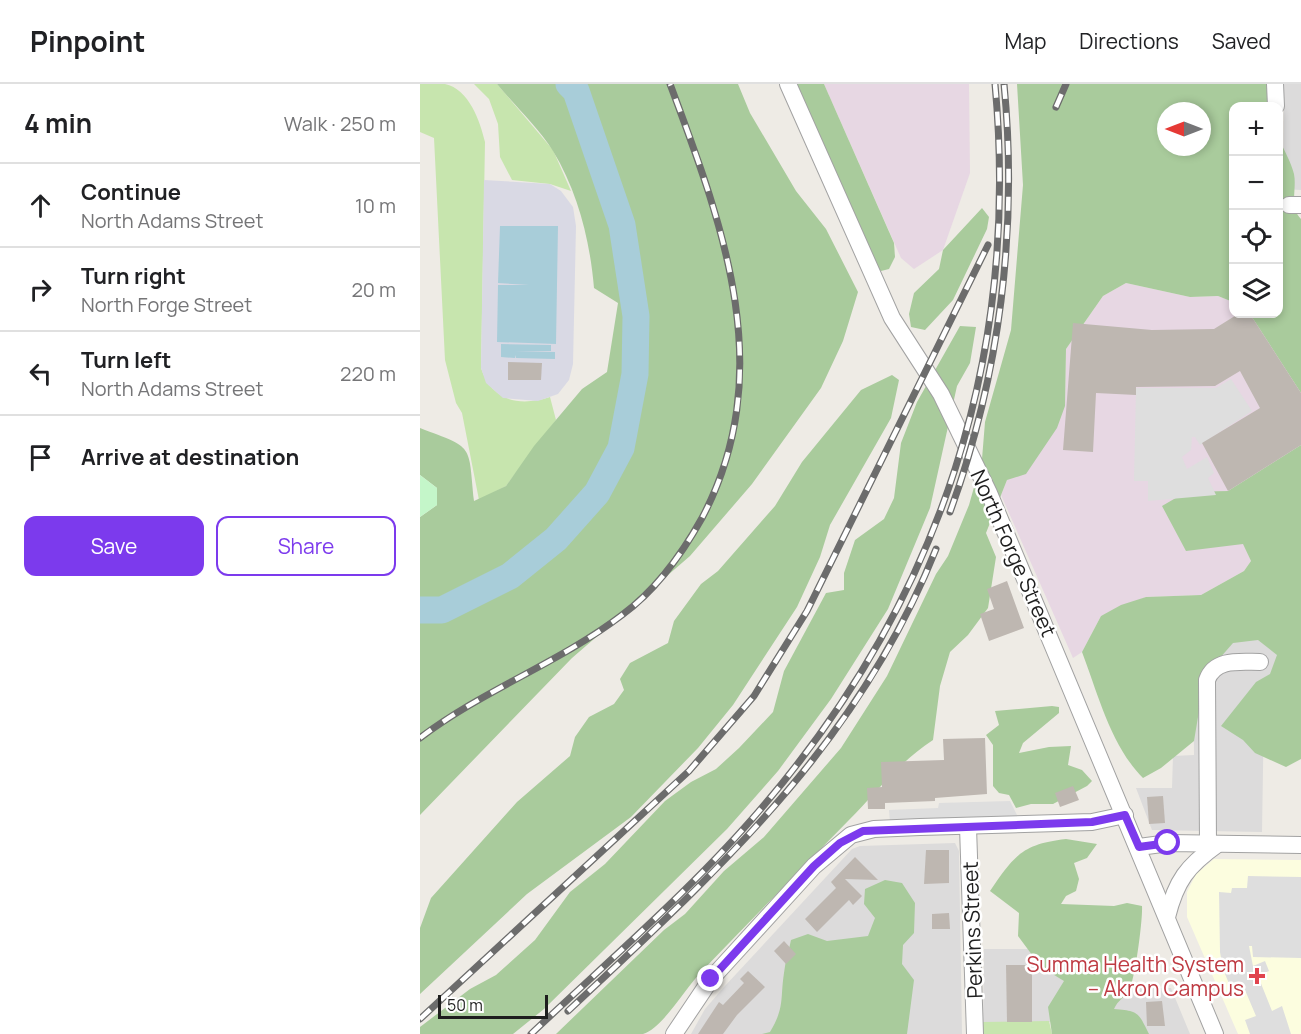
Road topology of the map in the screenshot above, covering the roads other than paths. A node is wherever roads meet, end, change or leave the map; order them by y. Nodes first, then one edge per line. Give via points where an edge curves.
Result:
1 (788, 84) edge
2 (1275, 84) edge
3 (1276, 102) edge
4 (1260, 662) dead end
5 (1125, 815) junction
6 (968, 827) junction
7 (1213, 844) junction
8 (1301, 845) edge
9 (1139, 847) junction
10 (1167, 917) junction
11 (674, 1034) edge
12 (975, 1034) edge
13 (1215, 1034) edge

1 - 5 street, North Forge Street via 892,318 958,424
2 - 3 street
4 - 7 street via 1219,665 1207,680
5 - 6 street via 1092,822
5 - 9 street, North Forge Street
6 - 11 street via 874,829 851,835 814,866 711,979
6 - 12 street, Perkins Street
7 - 8 street
7 - 9 street
7 - 10 street via 1179,879
9 - 10 street, North Forge Street
10 - 13 street, North Forge Street

